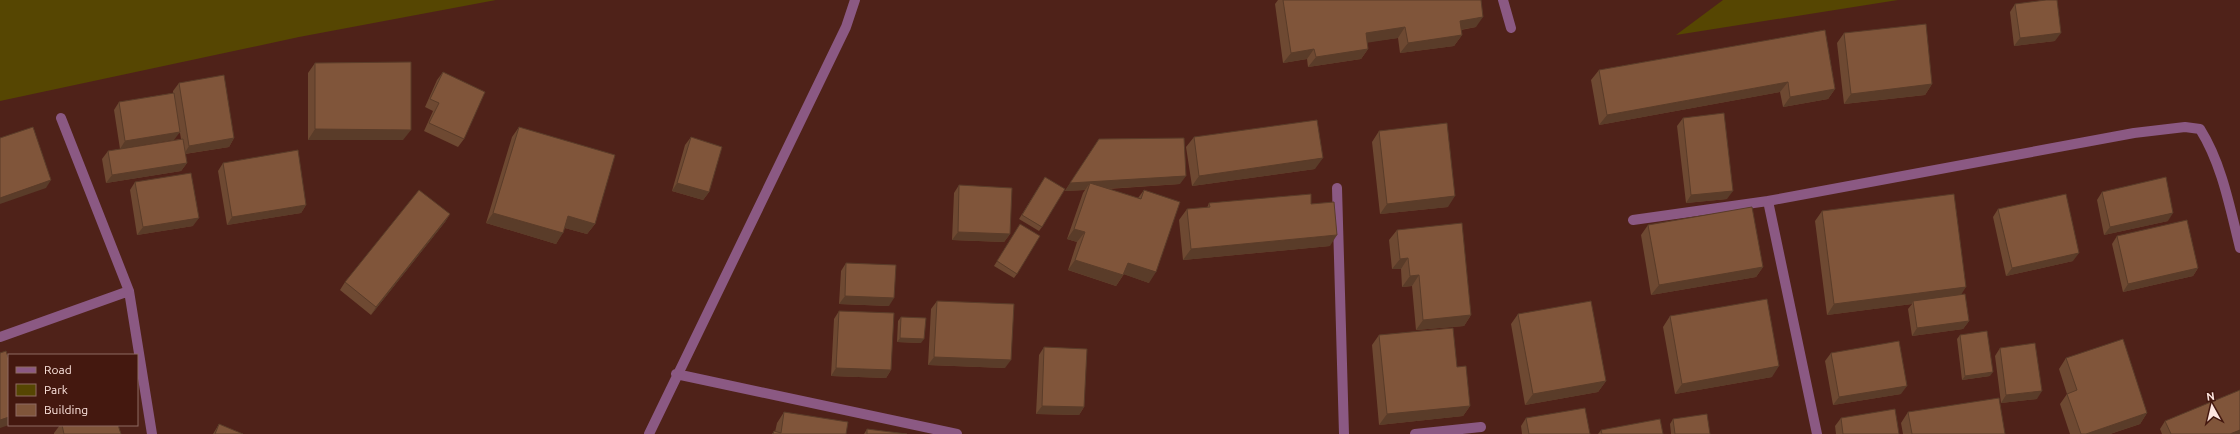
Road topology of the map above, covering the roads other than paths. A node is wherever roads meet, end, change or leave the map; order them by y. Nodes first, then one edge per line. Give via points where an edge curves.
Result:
1 (855, 0) edge
2 (1503, 0) edge
3 (1512, 28) dead end
4 (61, 118) dead end
5 (1337, 188) dead end
6 (1768, 201) junction
7 (1633, 220) dead end
8 (2240, 248) edge
9 (129, 291) junction
10 (0, 337) edge
11 (676, 374) junction
12 (1480, 427) dead end
13 (152, 434) edge
14 (649, 434) edge
15 (957, 434) edge
16 (1344, 434) edge
17 (1415, 434) edge
18 (1817, 434) edge

1 - 11 street via 846,27
2 - 3 street
4 - 9 street
5 - 16 street
6 - 7 street
6 - 8 street via 2134,133 2186,127 2200,129 2206,140 2225,188
6 - 18 street
9 - 10 street
9 - 13 street
11 - 14 street
11 - 15 street
12 - 17 street

